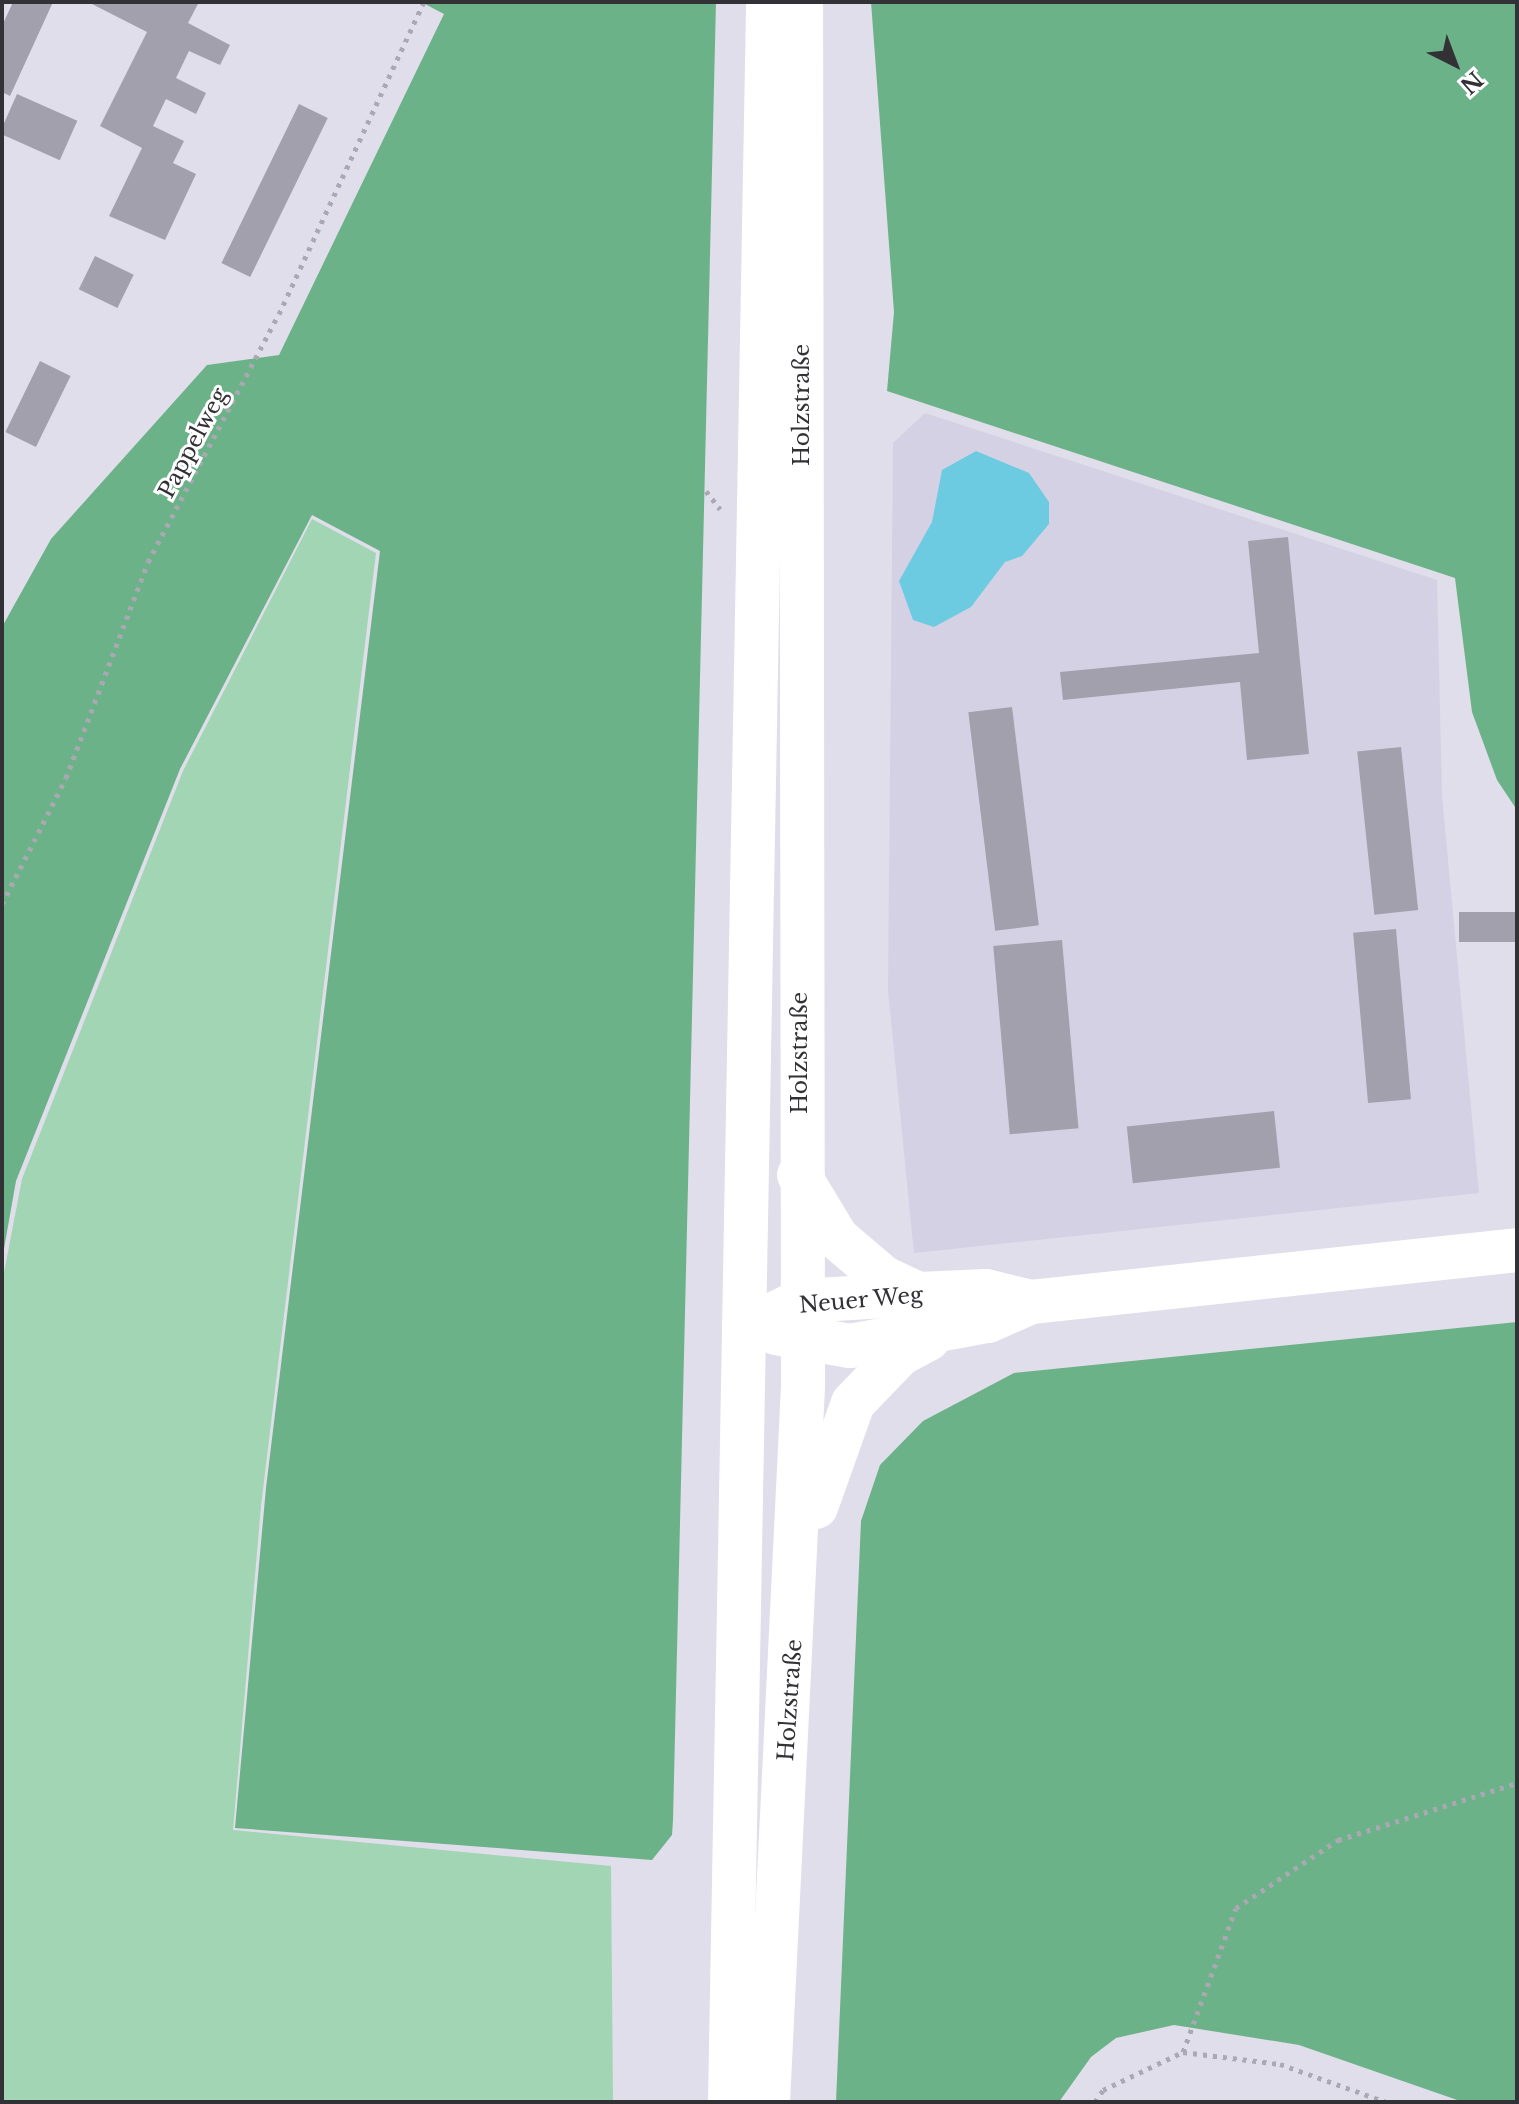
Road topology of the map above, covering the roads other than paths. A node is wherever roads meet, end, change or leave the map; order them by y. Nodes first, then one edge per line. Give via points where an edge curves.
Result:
1 (768, 2) edge
2 (801, 2) edge
3 (798, 1174) junction
4 (1517, 1250) edge
5 (919, 1294) junction
6 (1031, 1302) junction
7 (801, 1320) junction
8 (746, 1326) junction
9 (943, 1330) junction
10 (798, 1579) junction
11 (730, 2102) edge
12 (768, 2102) edge

1 - 8 main road, Holzstraße
2 - 3 main road, Holzstraße
3 - 5 main road via 847,1248
3 - 7 main road, Holzstraße
4 - 6 main road, Neuer Weg
5 - 6 main road, Neuer Weg via 986,1291
5 - 7 main road, Neuer Weg
6 - 9 main road, Neuer Weg
7 - 8 main road, Neuer Weg
7 - 9 main road, Neuer Weg via 850,1346
7 - 10 main road, Holzstraße
8 - 11 main road, Holzstraße
9 - 10 main road via 900,1354 853,1403 828,1461
10 - 12 main road, Holzstraße

